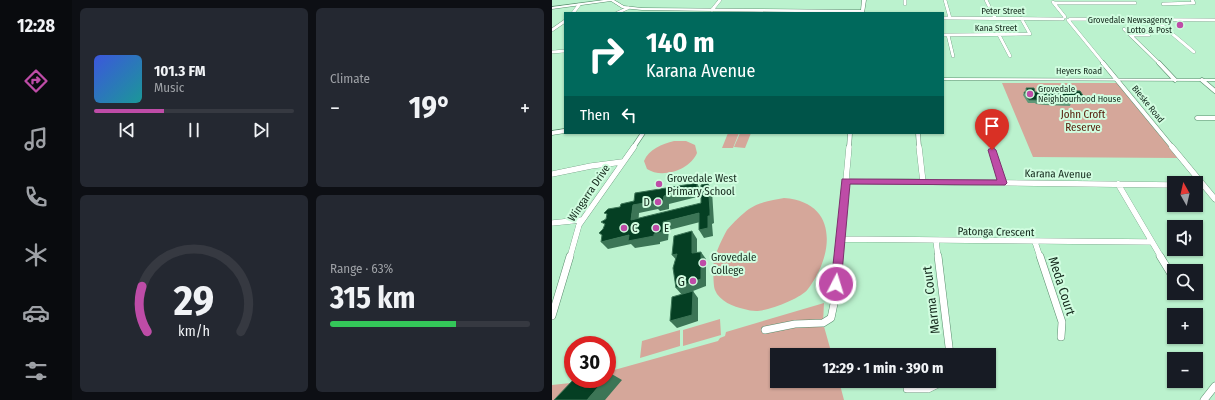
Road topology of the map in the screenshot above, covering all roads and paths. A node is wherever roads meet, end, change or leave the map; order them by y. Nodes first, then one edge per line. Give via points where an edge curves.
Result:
1 (612, 0) edge
2 (720, 0) edge
3 (864, 0) edge
4 (945, 0) edge
5 (986, 0) edge
6 (1192, 0) edge
7 (1053, 1) edge
8 (1135, 3) dead end
9 (1164, 4) dead end
10 (578, 5) junction
11 (552, 8) edge
12 (628, 8) junction
13 (663, 9) junction
14 (712, 10) junction
15 (701, 11) edge
16 (742, 11) edge
17 (574, 12) edge
18 (619, 12) edge
19 (660, 12) edge
20 (781, 12) edge
21 (822, 12) edge
22 (862, 12) edge
23 (944, 18) edge
24 (950, 18) junction
25 (995, 18) junction
26 (1021, 18) junction
27 (1066, 19) junction
28 (1215, 20) edge
29 (1157, 21) dead end
30 (564, 22) edge
31 (552, 30) edge
32 (1124, 30) dead end
33 (944, 35) edge
34 (948, 35) junction
35 (999, 35) junction
36 (1131, 35) junction
37 (1150, 35) dead end
38 (564, 51) edge
39 (552, 52) edge
40 (1194, 52) dead end
41 (953, 56) dead end
42 (1010, 56) dead end
43 (944, 79) edge
44 (1117, 80) junction
45 (1175, 80) junction
46 (1202, 80) junction
47 (1215, 80) edge
48 (1215, 91) edge
49 (1197, 118) dead end
50 (1215, 118) edge
51 (984, 121) dead end
52 (564, 131) edge
53 (552, 133) edge
54 (642, 134) edge
55 (850, 134) edge
56 (918, 134) edge
57 (622, 162) junction
58 (552, 174) edge
59 (846, 181) junction
60 (923, 182) junction
61 (1002, 183) junction
62 (1118, 184) junction
63 (1167, 185) edge
64 (1204, 185) joint
65 (1215, 199) edge
66 (581, 220) junction
67 (552, 223) edge
68 (840, 239) junction
69 (936, 241) junction
70 (1035, 242) junction
71 (1152, 242) junction
72 (1167, 266) edge
73 (554, 303) edge
74 (552, 316) edge
75 (765, 330) dead end
76 (1061, 337) dead end
77 (949, 348) edge
78 (1215, 386) edge
79 (930, 388) edge
80 (907, 389) dead end
81 (1204, 400) edge

1 - 10 street
1 - 12 street
2 - 14 street
3 - 22 street
4 - 24 street
5 - 25 street
6 - 9 street via 1194,3
7 - 8 street
7 - 27 street, Bieske Road
10 - 11 street
10 - 17 street
12 - 13 street
12 - 18 street
13 - 15 street
13 - 19 street
14 - 15 street
14 - 16 street
16 - 20 street
20 - 21 street
21 - 22 street
23 - 24 street, Peter Street
24 - 25 street, Peter Street
25 - 26 street, Peter Street
26 - 27 street, Peter Street
26 - 35 street, Kana Street via 1030,34
27 - 28 street, Peter Street
27 - 44 street, Bieske Road
29 - 40 street
30 - 31 street
32 - 36 street
33 - 34 street, Kana Street
34 - 35 street, Kana Street
34 - 41 street
35 - 42 street
36 - 37 street
36 - 45 street
38 - 39 street
43 - 44 street, Heyers Road
44 - 45 street, Heyers Road
44 - 64 street, Bieske Road
45 - 46 street, Heyers Road
46 - 47 street, Heyers Road
46 - 48 street
49 - 50 street
51 - 61 street
52 - 53 street
54 - 57 street, Wingarra Drive
55 - 59 street
56 - 60 street
57 - 58 street
57 - 66 street, Wingarra Drive
59 - 60 street, Karana Avenue
59 - 68 street
60 - 61 street, Karana Avenue
61 - 62 street, Karana Avenue
62 - 63 street, Karana Avenue
62 - 71 street
64 - 65 street, Bieske Road
66 - 67 street
66 - 73 street, Wingarra Drive
68 - 69 street, Patonga Crescent
68 - 75 street via 831,318 824,323 795,324
69 - 70 street, Patonga Crescent
69 - 77 street, Marma Court
70 - 71 street, Patonga Crescent
70 - 76 street, Meda Court via 1062,322
71 - 72 street
73 - 74 street, Wingarra Drive
78 - 81 street
79 - 80 street

